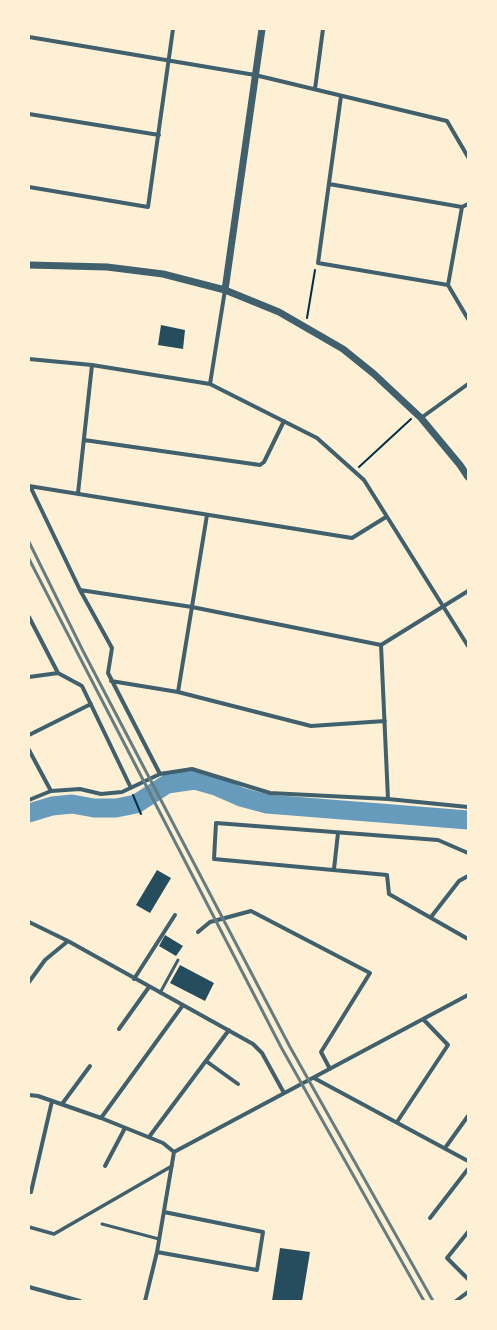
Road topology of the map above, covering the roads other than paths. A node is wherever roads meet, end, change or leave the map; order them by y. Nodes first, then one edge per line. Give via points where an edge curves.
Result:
1 (173, 29) edge
2 (262, 29) edge
3 (323, 29) edge
4 (29, 37) edge
5 (169, 60) junction
6 (255, 75) junction
7 (315, 89) junction
8 (341, 96) junction
9 (29, 114) edge
10 (159, 135) junction
11 (468, 157) edge
12 (330, 184) junction
13 (29, 187) edge
14 (468, 204) edge
15 (462, 207) junction
16 (29, 265) edge
17 (448, 285) junction
18 (225, 290) junction
19 (468, 319) edge
20 (29, 359) edge
21 (92, 366) junction
22 (210, 384) junction
23 (468, 384) edge
24 (419, 416) junction
25 (284, 421) junction
26 (84, 440) junction
27 (468, 477) edge
28 (29, 486) edge
29 (78, 493) junction
30 (207, 515) junction
31 (386, 517) junction
32 (80, 590) junction
33 (468, 591) edge
34 (192, 607) junction
35 (443, 607) junction
36 (29, 616) edge
37 (381, 645) junction
38 (468, 646) edge
39 (58, 673) junction
40 (29, 677) edge
41 (111, 681) junction
42 (178, 692) junction
43 (91, 704) junction
44 (385, 721) junction
45 (29, 735) edge
46 (29, 750) edge
47 (160, 774) junction
48 (131, 788) junction
49 (51, 791) junction
50 (388, 799) junction
51 (29, 800) edge
52 (468, 807) edge
53 (338, 833) junction
54 (468, 853) edge
55 (334, 869) junction
56 (468, 876) edge
57 (175, 915) dead end
58 (431, 917) junction
59 (29, 922) edge
60 (198, 932) dead end
61 (468, 939) edge
62 (68, 941) junction
63 (178, 960) dead end
64 (134, 978) junction
65 (29, 982) edge
66 (149, 987) junction
67 (160, 993) junction
68 (468, 995) edge
69 (183, 1005) junction
70 (423, 1019) junction
71 (119, 1029) dead end
72 (229, 1030) junction
73 (206, 1060) junction
74 (90, 1066) dead end
75 (330, 1069) junction
76 (314, 1078) junction
77 (238, 1084) dead end
78 (284, 1093) junction
79 (29, 1095) edge
80 (52, 1101) junction
81 (62, 1104) junction
82 (468, 1116) edge
83 (101, 1118) junction
84 (397, 1122) junction
85 (125, 1128) junction
86 (149, 1137) junction
87 (445, 1148) junction
88 (174, 1152) junction
89 (468, 1160) edge
90 (105, 1166) dead end
91 (172, 1166) junction
92 (468, 1169) edge
93 (31, 1192) dead end
94 (164, 1212) junction
95 (430, 1218) dead end
96 (102, 1224) dead end
97 (29, 1227) edge
98 (468, 1232) edge
99 (159, 1239) junction
100 (157, 1252) junction
101 (468, 1279) edge
102 (29, 1287) edge
103 (468, 1292) edge
104 (80, 1301) edge
105 (145, 1301) edge
106 (456, 1301) edge

1 - 5 street
2 - 6 street
3 - 7 street
4 - 5 street
5 - 6 street
5 - 10 street
6 - 7 street
6 - 18 street
7 - 8 street
8 - 11 street via 447,121
8 - 12 street
9 - 10 street
10 - 13 street via 148,207
12 - 15 street
12 - 17 street via 318,263
14 - 15 street
15 - 17 street
16 - 18 street via 107,267 156,273
17 - 19 street
18 - 22 street
18 - 24 street via 279,312 343,349
20 - 21 street
21 - 22 street
21 - 26 street
22 - 25 street
23 - 24 street
24 - 27 street
25 - 26 street via 264,462 260,465
25 - 31 street via 317,438 364,480
26 - 29 street
28 - 29 street
28 - 32 street
29 - 30 street
30 - 31 street via 352,538
30 - 34 street
31 - 35 street
32 - 34 street
32 - 41 street via 112,648 108,673
33 - 35 street
34 - 37 street
34 - 42 street
35 - 37 street
35 - 38 street
36 - 39 street
37 - 44 street
39 - 40 street
39 - 43 street via 82,686
41 - 42 street
41 - 47 street
42 - 44 street via 311,726
43 - 45 street
43 - 48 street
44 - 50 street
46 - 49 street
47 - 48 street
47 - 50 street via 192,769 270,793
48 - 49 street via 122,792 101,794 80,789
49 - 51 street
50 - 52 street
53 - 54 street via 438,840
53 - 55 street
53 - 55 street via 216,822 214,859
55 - 58 street via 387,875 389,894
56 - 58 street via 459,881
57 - 64 street
58 - 61 street
59 - 62 street
60 - 75 street via 210,922 250,911 370,973 321,1052
62 - 64 street
62 - 65 street via 45,960
63 - 67 lane
64 - 66 street
66 - 67 street
66 - 71 street
67 - 69 street
68 - 70 street
69 - 72 street
69 - 83 street
70 - 75 street
70 - 84 street via 448,1045
72 - 73 street
72 - 78 street via 253,1044 262,1053
73 - 77 street
73 - 86 street
74 - 81 street
75 - 76 street
76 - 78 street
76 - 84 street
78 - 88 street
79 - 80 street
80 - 81 street
80 - 93 street
81 - 83 street
82 - 87 street
83 - 85 street
84 - 87 street
85 - 86 street
85 - 90 street
86 - 88 street via 163,1143
87 - 89 street
88 - 91 street
91 - 94 street
91 - 97 street via 54,1234
92 - 95 street
94 - 99 street
94 - 100 street via 263,1232 257,1270
96 - 99 lane
98 - 101 street via 447,1258
99 - 100 street
100 - 105 street
102 - 104 street
103 - 106 street

